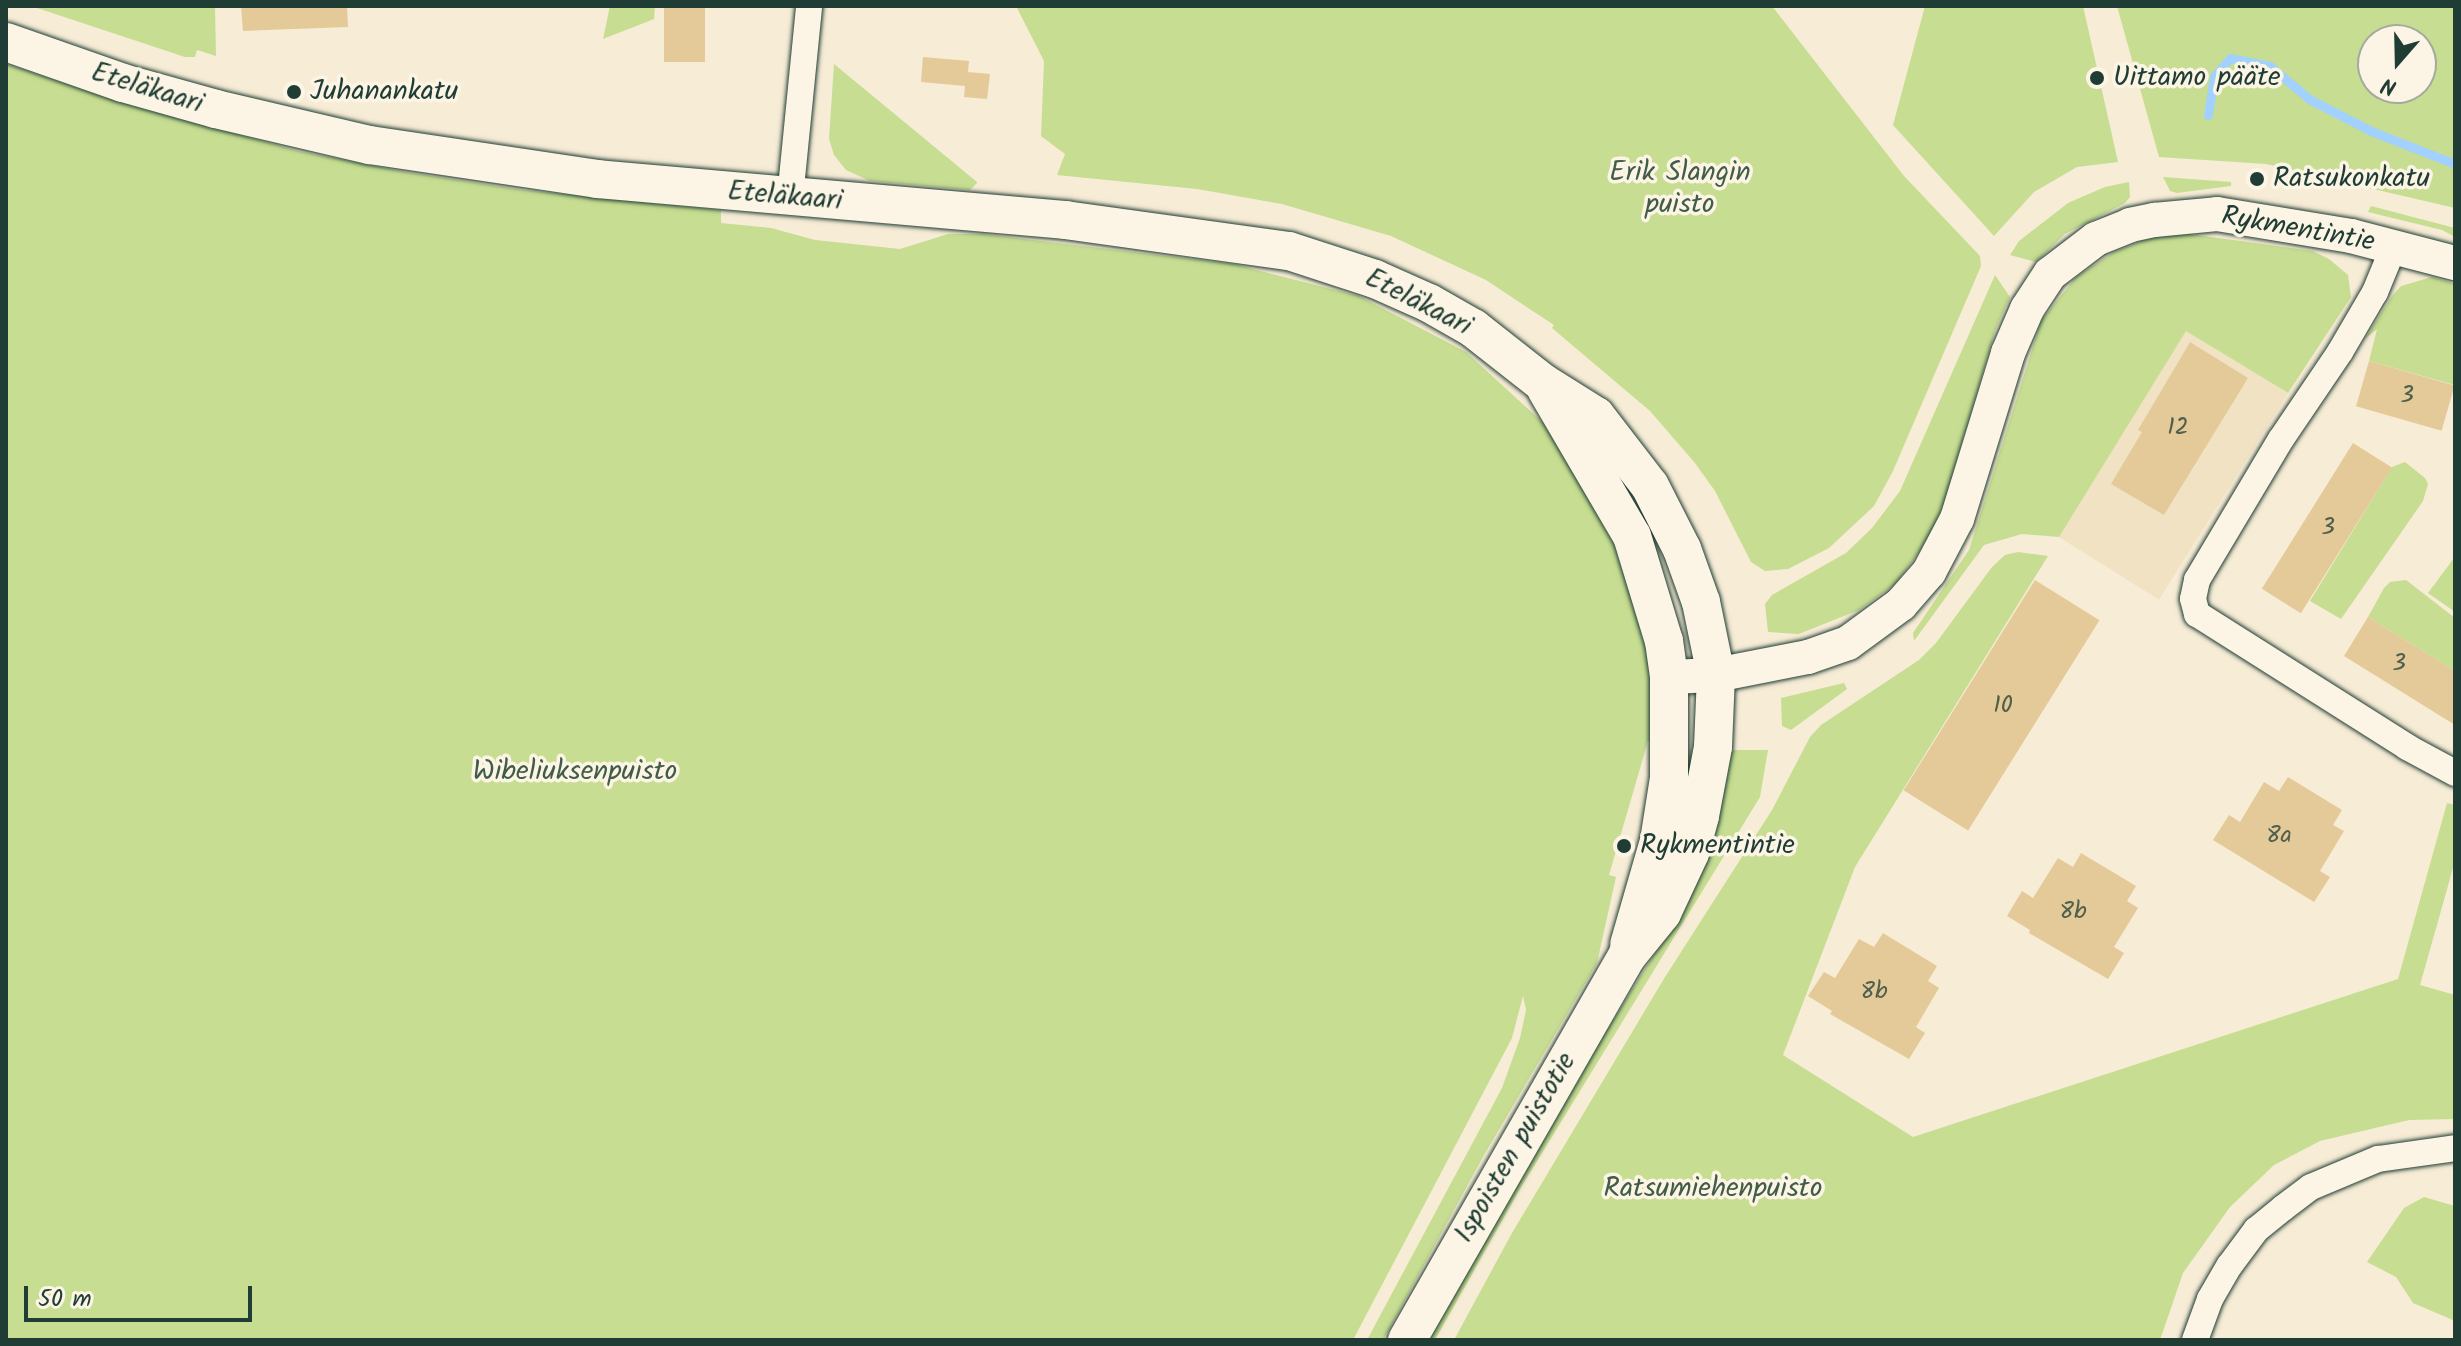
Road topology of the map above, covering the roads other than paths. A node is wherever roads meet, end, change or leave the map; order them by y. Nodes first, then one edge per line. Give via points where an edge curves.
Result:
1 (809, 6) edge
2 (6, 42) edge
3 (790, 198) junction
4 (2394, 246) junction
5 (2455, 263) edge
6 (1543, 383) junction
7 (1716, 675) junction
8 (1669, 677) junction
9 (2455, 773) edge
10 (1627, 956) junction
11 (2455, 1148) edge
12 (1407, 1340) edge
13 (2195, 1340) edge

1 - 3 street
2 - 3 main road, Eteläkaari via 190,102 370,145 597,179
3 - 6 main road, Eteläkaari via 1065,220 1289,251 1429,303 1473,328
4 - 5 street, Rykmentintie
4 - 7 street, Rykmentintie via 2217,214 2130,225 2079,249 2050,274 2027,309 2008,353 1968,495 1944,547 1916,588 1884,619 1834,649
4 - 9 street via 2375,292 2197,580 2193,599 2197,614
6 - 7 main road, Eteläkaari via 1596,416 1650,486 1691,571
6 - 8 main road, Eteläkaari via 1632,536 1659,615
7 - 8 street, Rykmentintie
7 - 10 main road, Ispoisten puistotie via 1713,747 1690,853 1662,913
8 - 10 main road, Ispoisten puistotie via 1669,778 1659,841
10 - 12 main road, Ispoisten puistotie
11 - 13 street via 2378,1159 2311,1187 2256,1230 2210,1299

